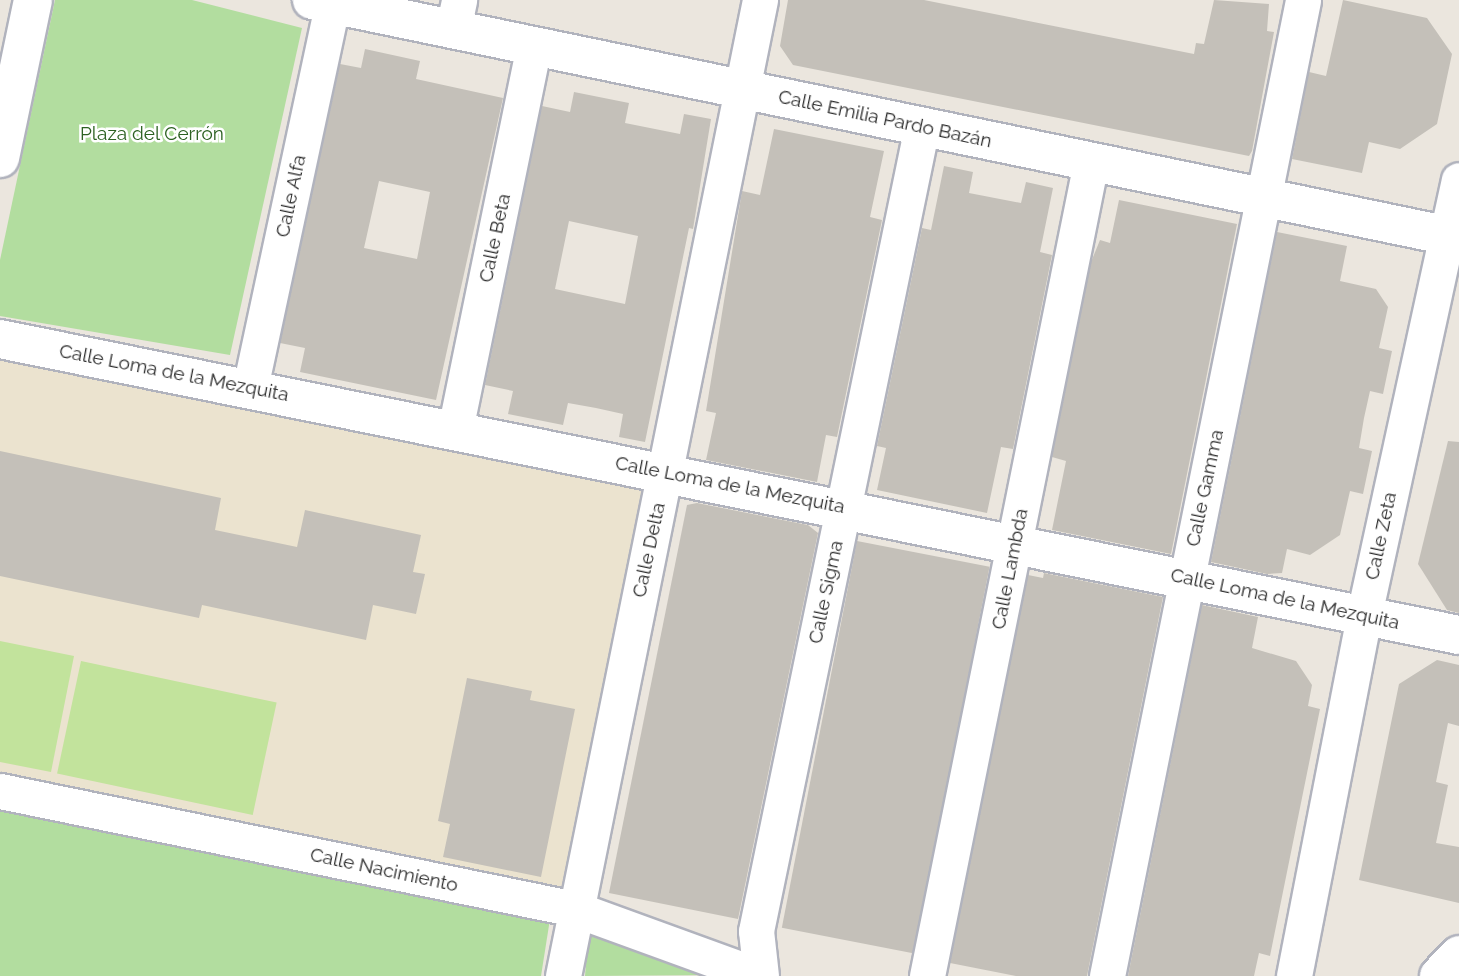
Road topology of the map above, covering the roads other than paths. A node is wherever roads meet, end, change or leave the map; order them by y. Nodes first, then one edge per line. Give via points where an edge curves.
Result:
1 (33, 0) edge
2 (760, 0) edge
3 (1303, 0) edge
4 (322, 2) edge
5 (456, 15) edge
6 (534, 46) junction
7 (742, 89) junction
8 (922, 126) junction
9 (0, 158) edge
10 (1091, 162) junction
11 (1459, 180) edge
12 (1266, 198) junction
13 (1452, 237) edge
14 (0, 339) edge
15 (250, 388) junction
16 (455, 430) junction
17 (665, 472) junction
18 (843, 508) junction
19 (1016, 543) junction
20 (1185, 578) junction
21 (1364, 615) junction
22 (1459, 635) edge
23 (0, 791) edge
24 (575, 909) junction
25 (1459, 955) edge
26 (563, 976) edge
27 (760, 976) edge
28 (927, 976) edge
29 (1107, 976) edge
30 (1294, 976) edge
31 (1439, 976) edge

1 - 9 street
2 - 7 street, Calle Delta
3 - 12 street, Calle Gamma
4 - 5 street, Calle Emilia Pardo Bazán
4 - 15 street, Calle Alfa
5 - 6 street, Calle Emilia Pardo Bazán
6 - 7 street, Calle Emilia Pardo Bazán
6 - 16 street, Calle Beta
7 - 8 street, Calle Emilia Pardo Bazán
7 - 17 street, Calle Delta
8 - 10 street, Calle Emilia Pardo Bazán
8 - 18 street, Calle Sigma
10 - 12 street, Calle Emilia Pardo Bazán
10 - 19 street, Calle Lambda
11 - 13 street, Calle Zeta
12 - 13 street, Calle Emilia Pardo Bazán
12 - 20 street, Calle Gamma
13 - 21 street, Calle Zeta
14 - 15 street, Calle Loma de la Mezquita
15 - 16 street, Calle Loma de la Mezquita
16 - 17 street, Calle Loma de la Mezquita
17 - 18 street, Calle Loma de la Mezquita
17 - 24 street, Calle Delta
18 - 19 street, Calle Loma de la Mezquita
18 - 27 street, Calle Sigma via 756,932
19 - 20 street, Calle Loma de la Mezquita
19 - 28 street, Calle Lambda
20 - 21 street, Calle Loma de la Mezquita
20 - 29 street, Calle Gamma
21 - 22 street, Calle Loma de la Mezquita
21 - 30 street, Calle Zeta
23 - 24 street, Calle Nacimiento
24 - 26 street, Calle Delta
24 - 27 street, Calle Nacimiento
25 - 31 street

